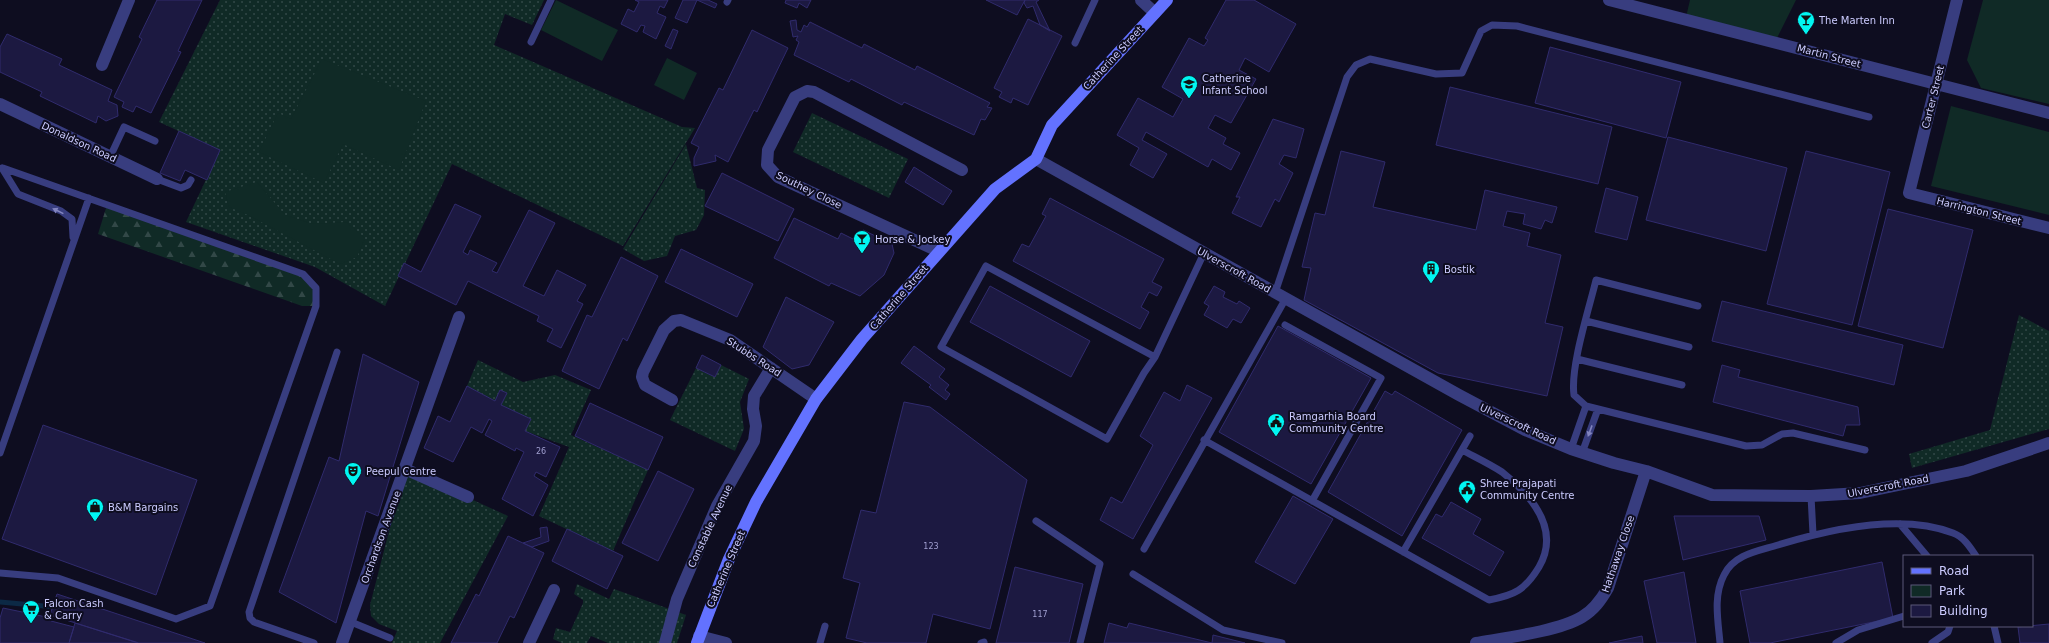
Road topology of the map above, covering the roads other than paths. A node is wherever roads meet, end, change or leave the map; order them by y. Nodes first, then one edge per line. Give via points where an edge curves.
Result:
1 (129, 0) edge
2 (551, 0) edge
3 (1095, 0) edge
4 (1141, 0) edge
5 (1167, 0) edge
6 (1609, 0) edge
7 (1957, 0) edge
8 (1155, 13) junction
9 (531, 42) dead end
10 (1075, 43) dead end
11 (102, 65) dead end
12 (1937, 85) junction
13 (0, 104) edge
14 (2049, 113) edge
15 (1869, 117) dead end
16 (155, 141) dead end
17 (110, 157) junction
18 (1036, 159) junction
19 (2, 168) edge
20 (962, 170) dead end
21 (157, 179) joint
22 (191, 180) dead end
23 (1909, 193) joint
24 (89, 198) junction
25 (2049, 228) edge
26 (74, 242) junction
27 (938, 251) junction
28 (1204, 253) junction
29 (1280, 296) junction
30 (1698, 306) dead end
31 (459, 317) dead end
32 (1586, 322) junction
33 (1285, 325) dead end
34 (1689, 347) dead end
35 (337, 352) dead end
36 (1155, 357) junction
37 (1577, 359) junction
38 (771, 368) junction
39 (1682, 385) dead end
40 (816, 399) junction
41 (672, 400) dead end
42 (1586, 406) junction
43 (1598, 409) junction
44 (1470, 436) dead end
45 (1204, 440) junction
46 (2049, 443) edge
47 (1462, 450) junction
48 (1865, 450) dead end
49 (1577, 451) junction
50 (0, 452) edge
51 (405, 469) junction
52 (1646, 471) junction
53 (1811, 496) junction
54 (468, 497) dead end
55 (1312, 501) junction
56 (1036, 521) dead end
57 (1900, 524) junction
58 (1813, 534) junction
59 (1144, 549) dead end
60 (1403, 552) junction
61 (1926, 555) edge
62 (1975, 555) edge
63 (0, 573) edge
64 (1133, 574) dead end
65 (554, 590) dead end
66 (1903, 616) edge
67 (351, 622) junction
68 (825, 626) dead end
69 (1950, 627) edge
70 (1994, 627) edge
71 (390, 638) dead end
72 (698, 639) edge
73 (314, 643) edge
74 (342, 643) edge
75 (529, 643) edge
76 (665, 643) edge
77 (726, 643) edge
78 (820, 643) edge
79 (1080, 643) edge
80 (1282, 643) edge
81 (1476, 643) edge
82 (1720, 643) edge
83 (1836, 643) edge
84 (1932, 643) edge
85 (1998, 643) edge

1 - 11 street
2 - 9 lane
3 - 10 lane
4 - 8 street
5 - 8 street, Catherine Street
6 - 12 street, Martin Street
7 - 12 street, Carter Street
8 - 18 street, Catherine Street via 1052,125
12 - 14 street, Martin Street
12 - 23 street, Carter Street
13 - 17 street, Donaldson Road
15 - 29 lane via 1517,26 1492,25 1481,31 1462,73 1436,74 1370,59 1356,65 1347,77
16 - 17 lane via 124,127
17 - 21 street, Donaldson Road
18 - 27 street, Catherine Street via 995,189
18 - 28 street, Ulverscroft Road
19 - 24 lane
26 -> 19 lane via 72,219 61,211 18,194
20 - 27 street, Southey Close via 814,92 807,91 795,97 768,150 767,165 778,177
21 - 22 lane via 181,188 188,185
23 - 25 street, Harrington Street
24 - 26 lane
24 - 63 lane via 304,274 316,288 316,306 210,606 176,619 58,578
26 - 50 lane
27 - 40 street, Catherine Street via 862,339
28 - 29 street, Ulverscroft Road
28 - 36 lane
29 - 45 lane
29 - 49 street, Ulverscroft Road via 1465,399 1525,430
30 - 32 lane via 1596,280
31 - 51 street, Orchardson Avenue
32 - 34 lane
32 - 37 lane
33 - 55 lane via 1381,378
35 - 73 lane via 249,612 254,622
36 - 36 lane via 1107,439 941,347 986,266
37 - 39 lane
37 - 42 lane via 1574,395
38 - 40 street, Stubbs Road
38 - 41 street, Stubbs Road via 730,340 687,321 674,322 664,330 644,368 642,377 645,385
38 - 76 street, Constable Avenue via 754,396 754,441 717,506 677,600
40 - 72 street, Catherine Street via 756,502 729,559
42 - 43 lane
42 - 49 lane
43 - 48 lane via 1746,446 1762,445 1782,434 1793,433
43 -> 49 lane
44 - 47 lane
45 - 55 lane
45 - 59 lane
46 - 53 street, Ulverscroft Road via 1966,471 1860,493
47 - 60 lane
47 - 60 lane via 1501,472 1531,501 1544,519 1548,542 1530,583 1511,596 1489,600
49 - 52 street, Ulverscroft Road
51 - 54 street
51 - 67 street, Orchardson Avenue
52 - 53 street, Ulverscroft Road via 1712,495
52 - 81 street, Hathaway Close via 1608,588 1600,602 1581,618 1553,628
53 - 58 lane
55 - 60 lane
56 - 79 lane via 1100,564
57 - 58 lane via 1857,526
57 - 61 lane
57 - 62 lane via 1927,525 1955,533 1968,543
58 - 82 lane via 1742,556 1725,573 1718,592 1717,605
64 - 80 lane via 1223,630
65 - 75 street
66 - 83 lane via 1858,630
67 - 71 lane
67 - 74 street, Orchardson Avenue
68 - 78 lane
69 - 84 lane via 1948,632
70 - 85 lane
72 - 77 street

